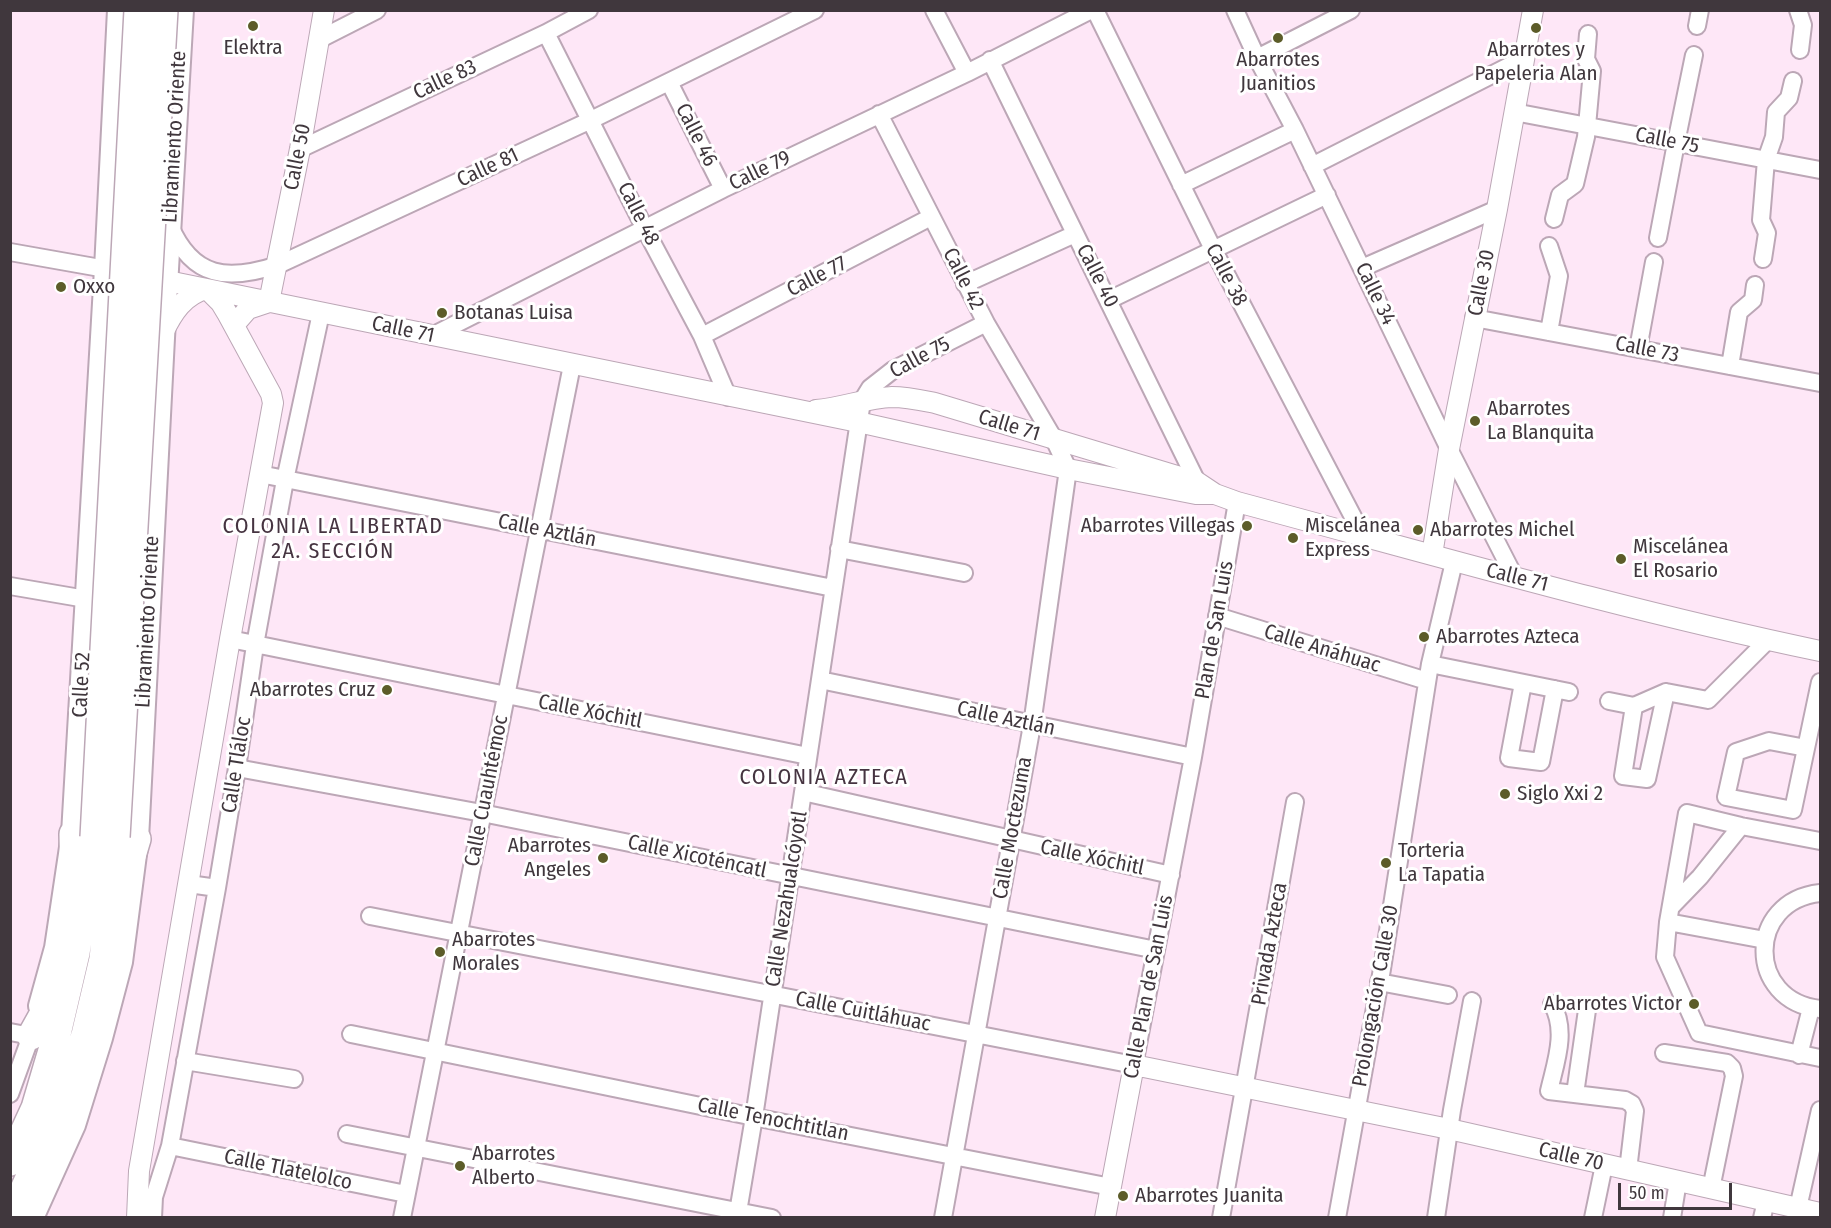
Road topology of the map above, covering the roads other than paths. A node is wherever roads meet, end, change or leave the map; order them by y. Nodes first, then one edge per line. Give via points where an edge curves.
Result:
1 (119, 10) edge
2 (138, 10) edge
3 (164, 10) edge
4 (182, 10) edge
5 (324, 10) edge
6 (377, 10) edge
7 (589, 10) edge
8 (815, 10) edge
9 (934, 10) edge
10 (1093, 10) edge
11 (1235, 10) edge
12 (1351, 10) edge
13 (1533, 10) edge
14 (1798, 10) edge
15 (546, 33) junction
16 (1588, 34) dead end
17 (320, 39) junction
18 (1800, 50) dead end
19 (1694, 55) dead end
20 (1257, 58) junction
21 (1524, 59) junction
22 (990, 60) junction
23 (967, 73) junction
24 (1793, 81) dead end
25 (669, 82) junction
26 (1514, 112) junction
27 (879, 114) junction
28 (591, 120) junction
29 (1587, 126) junction
30 (1295, 130) junction
31 (1676, 143) junction
32 (300, 149) junction
33 (1766, 160) junction
34 (1312, 166) junction
35 (1821, 170) edge
36 (1182, 185) junction
37 (723, 189) junction
38 (1327, 195) junction
39 (1497, 209) junction
40 (931, 217) junction
41 (1554, 219) dead end
42 (108, 225) junction
43 (170, 225) junction
44 (645, 229) junction
45 (1075, 234) junction
46 (1658, 238) dead end
47 (1550, 246) dead end
48 (1213, 249) junction
49 (10, 252) edge
50 (1763, 258) dead end
51 (1654, 262) dead end
52 (278, 265) junction
53 (1362, 268) junction
54 (106, 269) junction
55 (166, 281) junction
56 (965, 284) junction
57 (1755, 285) dead end
58 (207, 290) junction
59 (1109, 300) junction
60 (269, 302) junction
61 (321, 313) junction
62 (1474, 318) junction
63 (986, 323) junction
64 (234, 325) junction
65 (102, 330) junction
66 (1550, 332) junction
67 (163, 333) junction
68 (432, 336) junction
69 (702, 336) junction
70 (1638, 349) junction
71 (572, 365) junction
72 (1730, 366) junction
73 (1821, 383) edge
74 (728, 397) junction
75 (861, 401) junction
76 (796, 411) junction
77 (858, 422) junction
78 (1054, 439) junction
79 (1449, 449) junction
80 (1068, 470) junction
81 (260, 474) junction
82 (285, 480) junction
83 (1203, 490) junction
84 (1237, 502) junction
85 (539, 530) junction
86 (1363, 536) junction
87 (839, 549) junction
88 (1432, 555) junction
89 (1454, 562) junction
90 (964, 573) dead end
91 (1515, 578) junction
92 (10, 586) edge
93 (833, 588) junction
94 (86, 599) junction
95 (1217, 616) junction
96 (230, 639) junction
97 (1768, 640) junction
98 (255, 645) junction
99 (1821, 651) edge
100 (1430, 664) junction
101 (820, 680) junction
102 (1426, 681) junction
103 (1821, 682) edge
104 (1523, 683) junction
105 (1666, 692) junction
106 (506, 695) junction
107 (1609, 701) dead end
108 (1634, 706) junction
109 (1032, 725) junction
110 (1806, 748) junction
111 (808, 756) junction
112 (1193, 757) junction
113 (237, 768) junction
114 (803, 792) junction
115 (1295, 802) dead end
116 (482, 813) junction
117 (1741, 826) junction
118 (105, 837) junction
119 (1010, 840) junction
120 (1821, 841) edge
121 (1171, 875) junction
122 (790, 876) junction
123 (189, 884) junction
124 (217, 888) junction
125 (1821, 893) edge
126 (1669, 914) junction
127 (370, 916) dead end
128 (996, 918) junction
129 (458, 933) junction
130 (1765, 940) junction
131 (1156, 950) junction
132 (76, 953) junction
133 (1379, 982) junction
134 (171, 988) junction
135 (197, 992) junction
136 (772, 994) junction
137 (1448, 995) dead end
138 (1472, 1001) dead end
139 (1552, 1004) dead end
140 (1816, 1009) edge
141 (1587, 1010) dead end
142 (21, 1034) edge
143 (351, 1034) dead end
144 (975, 1034) junction
145 (1583, 1035) junction
146 (1560, 1036) junction
147 (435, 1052) junction
148 (1665, 1053) dead end
149 (1799, 1055) junction
150 (1821, 1058) edge
151 (184, 1061) junction
152 (1134, 1065) junction
153 (294, 1079) dead end
154 (1245, 1087) junction
155 (10, 1094) edge
156 (1575, 1094) junction
157 (1356, 1110) junction
158 (1821, 1110) edge
159 (754, 1117) junction
160 (1449, 1129) junction
161 (347, 1134) dead end
162 (170, 1146) junction
163 (416, 1148) junction
164 (954, 1156) junction
165 (10, 1162) edge
166 (1604, 1165) junction
167 (1628, 1170) junction
168 (1678, 1181) junction
169 (1111, 1187) junction
170 (1711, 1189) junction
171 (406, 1194) junction
172 (1798, 1208) junction
173 (1764, 1209) edge
174 (10, 1213) edge
175 (1821, 1213) edge
176 (737, 1214) edge
177 (32, 1218) edge
178 (137, 1218) edge
179 (153, 1218) edge
180 (402, 1218) edge
181 (772, 1218) edge
182 (943, 1218) edge
183 (1105, 1218) edge
184 (1221, 1218) edge
185 (1337, 1218) edge
186 (1436, 1218) edge
187 (1593, 1218) edge
188 (1672, 1218) edge

1 - 42 main road
2 - 118 highway, Libramiento Oriente, bridge
3 - 118 highway, Libramiento Oriente, bridge
4 - 43 main road, Libramiento Oriente
5 - 17 street, Calle 50
6 - 17 street
7 - 15 street, Calle 83
8 - 25 street, Calle 81
9 - 23 street
10 - 22 street, Calle 79
10 - 36 street, Calle 38
11 - 20 street, Calle 34
12 - 20 street
13 - 21 street, Calle 30
14 - 18 street via 1803,26
15 - 28 street, Calle 48
15 - 32 street, Calle 83
16 - 29 street via 1586,59 1592,71
17 - 32 street, Calle 50
19 - 31 street
20 - 30 street, Calle 34
21 - 26 street, Calle 30
21 - 34 street
22 - 23 street, Calle 79
22 - 45 street, Calle 40
23 - 27 street, Calle 79
24 - 33 street via 1789,98 1776,112 1774,137
25 - 28 street, Calle 81
25 - 37 street, Calle 46
26 - 29 street, Calle 75
26 - 39 street, Calle 30
27 - 37 street, Calle 79
27 - 40 street, Calle 42
28 - 44 street, Calle 48
28 - 52 street, Calle 81
29 - 31 street, Calle 75
29 - 41 street via 1575,184 1560,195
30 - 34 street, Calle 34
30 - 36 street
31 - 33 street, Calle 75
31 - 46 street
32 - 52 street, Calle 50
33 - 35 street, Calle 75
33 - 50 street via 1761,220 1767,233
34 - 38 street, Calle 34
36 - 48 street, Calle 38
37 - 44 street, Calle 79
38 - 48 street
38 - 53 street, Calle 34
39 - 53 street
39 - 62 street, Calle 30
40 - 56 street, Calle 42
40 - 69 street, Calle 77
42 - 43 main road via 119,244 138,251 156,245
42 - 54 main road
43 - 52 street, Calle 81 via 186,255 209,270 239,274
43 - 55 main road, Libramiento Oriente
44 - 68 street, Calle 79
44 - 69 street, Calle 48
45 - 56 street
45 - 59 street, Calle 40
47 - 66 street via 1559,276
48 - 59 street
48 - 86 street, Calle 38
49 - 54 street, Calle 71
51 - 70 street
52 - 60 street, Calle 50
53 - 79 street, Calle 34
54 - 55 street, Calle 71
54 - 65 main road, Calle 52
55 - 58 street, Calle 71
55 - 67 main road, Libramiento Oriente
56 - 63 street, Calle 42
57 - 72 street via 1753,300 1739,312
58 - 60 street, Calle 71
58 - 64 street, Calle Tláloc via 221,303
58 - 67 street via 194,293 179,306
59 - 83 street, Calle 40
60 - 61 street, Calle 71
60 - 64 street via 248,309
61 - 68 street, Calle 71
61 - 82 street, Calle Tláloc
62 - 66 street, Calle 73
62 - 79 street, Calle 30
63 - 75 street, Calle 75 via 893,370 870,388
63 - 78 street, Calle 42
64 - 81 street, Calle Tláloc via 273,403
65 - 67 main road via 116,308 134,304 151,310
65 - 94 main road, Calle 52
66 - 70 street, Calle 73
67 - 118 main road, Libramiento Oriente
68 - 71 street, Calle 71
69 - 74 street, Calle 48
70 - 72 street, Calle 73
71 - 74 street, Calle 71
71 - 85 street, Calle Cuauhtémoc
72 - 73 street, Calle 73
74 - 76 street, Calle 71
75 - 76 street, Calle 71 via 830,409
75 - 77 street, Calle Nezahualcóyotl
75 - 78 street, Calle 71 via 913,398
76 - 77 street, Calle 71
77 - 80 street, Calle 71
77 - 87 street, Calle Nezahualcóyotl
78 - 80 street
78 - 83 street, Calle 71
79 - 88 street, Calle 30
79 - 91 street, Calle 34
80 - 83 street, Calle 71
80 - 109 street, Calle Moctezuma
81 - 82 street, Calle Aztlán
81 - 96 street, Calle Tláloc
82 - 85 street, Calle Aztlán
82 - 98 street, Calle Tláloc
83 - 84 street, Calle 71
84 - 86 street, Calle 71
84 - 95 street, Plan de San Luis
85 - 93 street, Calle Aztlán
85 - 106 street, Calle Cuauhtémoc
86 - 88 street, Calle 71
87 - 90 street
87 - 93 street, Calle Nezahualcóyotl
88 - 89 street, Calle 71
89 - 91 street, Calle 71
89 - 100 street, Prolongación Calle 30
91 - 97 street, Calle 71
92 - 94 street
93 - 101 street, Calle Nezahualcóyotl
94 - 118 main road, Calle 52
95 - 102 street, Calle Anáhuac
95 - 112 street, Plan de San Luis
96 - 98 street, Calle Xóchitl
96 - 123 street, Calle Tláloc
97 - 99 street, Calle 71
97 - 105 street via 1708,700
98 - 106 street, Calle Xóchitl
98 - 113 street, Calle Tláloc
100 - 102 street, Prolongación Calle 30
100 - 104 street
101 - 109 street, Calle Aztlán
101 - 111 street, Calle Nezahualcóyotl
102 - 133 street, Prolongación Calle 30
103 - 110 street
104 - 104 street via 1509,758 1541,762 1562,690
105 - 108 street
105 - 108 street via 1647,779 1623,776
106 - 111 street, Calle Xóchitl
106 - 116 street, Calle Cuauhtémoc
107 - 108 street
109 - 112 street, Calle Aztlán
109 - 119 street, Calle Moctezuma
110 - 110 street via 1793,810 1726,796 1736,752 1769,741
111 - 114 street, Calle Nezahualcóyotl
112 - 121 street, Calle Plan de San Luis
113 - 116 street, Calle Xicoténcatl
113 - 124 street, Calle Tláloc
114 - 119 street, Calle Xóchitl
114 - 122 street, Calle Nezahualcóyotl
115 - 154 street, Privada Azteca
116 - 122 street, Calle Xicoténcatl
116 - 129 street, Calle Cuauhtémoc
117 - 120 street
117 - 126 street
117 - 126 street via 1687,813
118 - 132 highway, Libramiento Oriente
118 - 142 main road, Calle 52
118 - 174 highway, Libramiento Oriente via 103,959 85,1035 57,1116
118 - 177 main road, Libramiento Oriente via 121,962 74,1125
119 - 121 street, Calle Xóchitl
119 - 128 street, Calle Moctezuma
121 - 131 street, Calle Plan de San Luis
122 - 128 street, Calle Xicoténcatl
122 - 136 street, Calle Nezahualcóyotl
123 - 124 street
123 - 134 street, Calle Tláloc
124 - 135 street, Calle Tláloc
125 - 130 street via 1800,897 1781,910
126 - 130 street
126 - 149 street via 1665,957 1699,1033
127 - 129 street, Calle Cuitláhuac
128 - 131 street, Calle Xicoténcatl
128 - 144 street, Calle Moctezuma
129 - 136 street, Calle Cuitláhuac
129 - 147 street, Calle Cuauhtémoc
130 - 140 street via 1765,963 1774,984 1790,999
131 - 152 street, Calle Plan de San Luis
132 - 142 highway
132 - 165 highway, Libramiento Oriente via 35,1108
133 - 137 street
133 - 157 street, Prolongación Calle 30
134 - 135 street
134 - 178 street, Calle Tláloc via 139,1171
135 - 151 street, Calle Tláloc
136 - 144 street, Calle Cuitláhuac
136 - 159 street, Calle Nezahualcóyotl
138 - 160 street
139 - 146 street via 1559,1015
140 - 149 street
141 - 145 street
142 - 155 street, Calle 52
143 - 147 street, Calle Tenochtitlan
144 - 152 street, Calle Cuitláhuac
144 - 164 street, Calle Moctezuma
145 - 146 street
145 - 156 street
146 - 156 street via 1549,1091
147 - 159 street, Calle Tenochtitlan
147 - 163 street, Calle Cuauhtémoc
148 - 170 street via 1727,1063 1732,1068 1734,1076
149 - 150 street
151 - 153 street
151 - 162 street, Calle Tláloc
152 - 154 street, Calle Cuitláhuac
152 - 169 street, Calle Plan de San Luis
154 - 157 street, Calle Cuitláhuac
154 - 184 street, Privada Azteca
156 - 167 street via 1632,1104 1635,1111
157 - 160 street, Calle 70
157 - 185 street, Prolongación Calle 30
158 - 172 street
159 - 164 street, Calle Tenochtitlan
159 - 176 street, Calle Nezahualcóyotl
160 - 166 street, Calle 70
160 - 186 street
161 - 163 street
162 - 171 street, Calle Tlatelolco
162 - 179 street, Calle Tláloc via 154,1197
163 - 171 street, Calle Cuauhtémoc
163 - 176 street
164 - 169 street, Calle Tenochtitlan
164 - 182 street, Calle Moctezuma
166 - 167 street, Calle 70
166 - 187 street
167 - 168 street, Calle 70
168 - 170 street, Calle 70
168 - 188 street
169 - 183 street, Calle Plan de San Luis
170 - 173 street, Calle 70
171 - 180 street, Calle Cuauhtémoc
172 - 173 street, Calle 70
172 - 175 street, Calle 70
176 - 181 street

